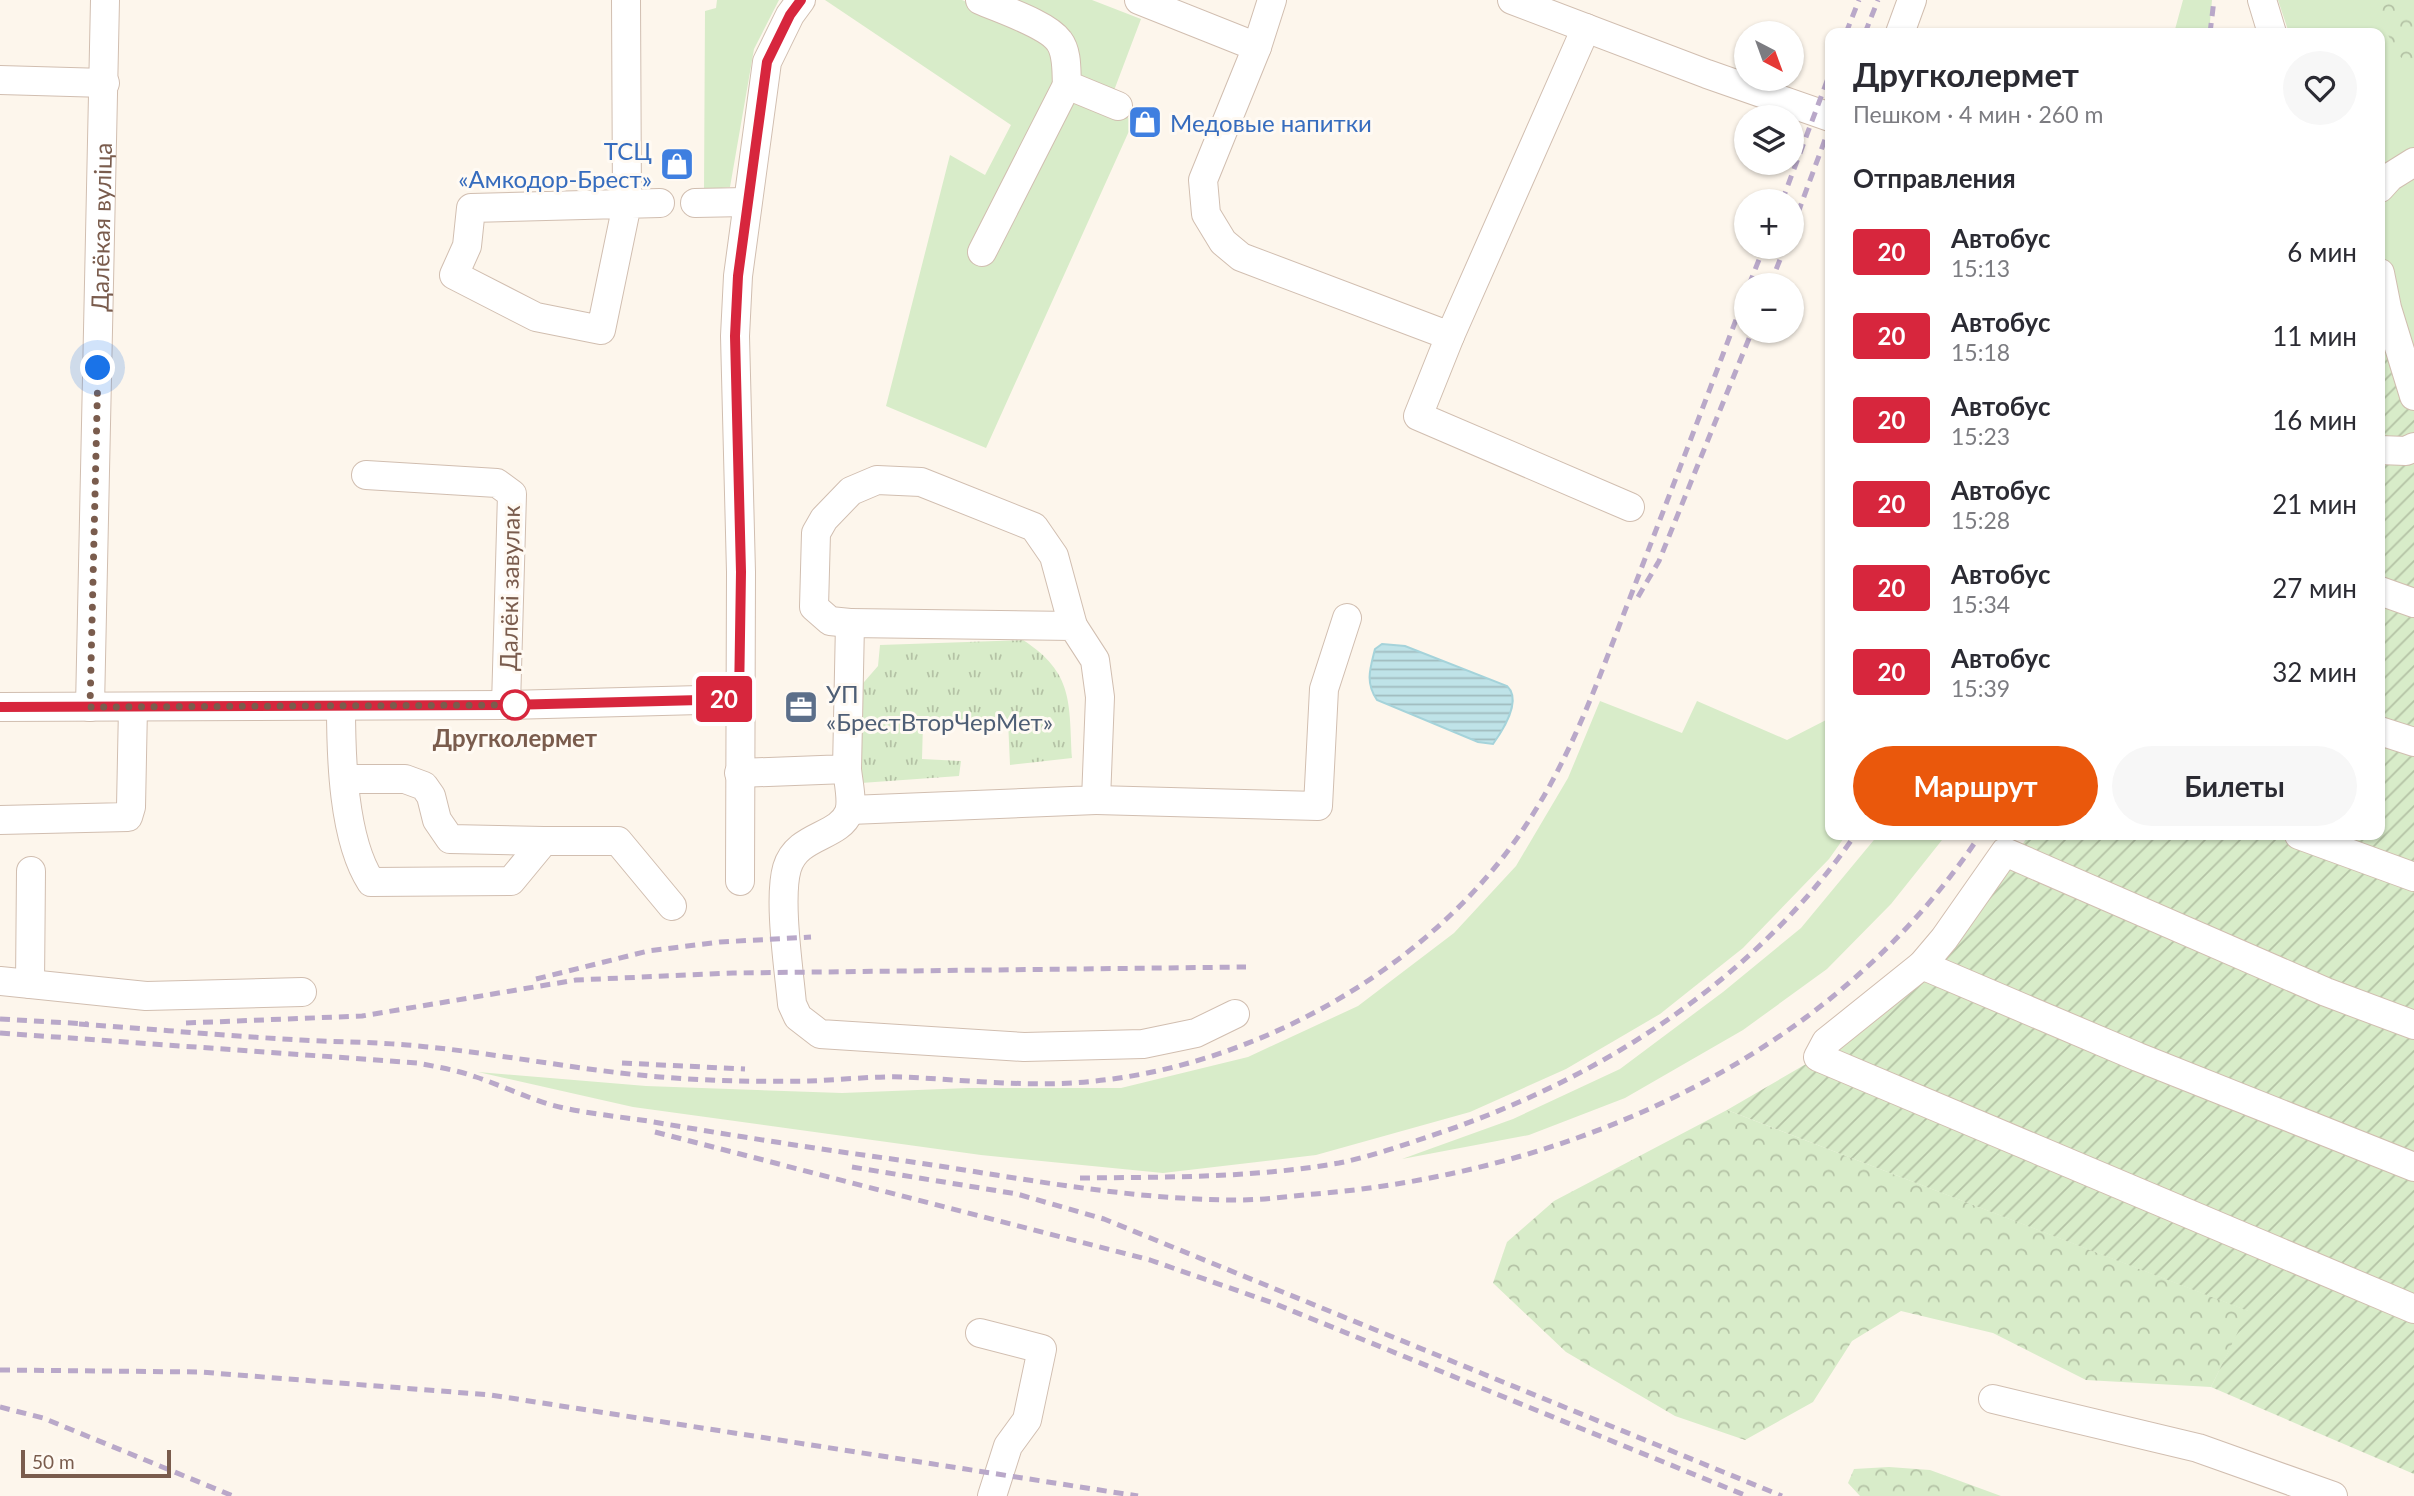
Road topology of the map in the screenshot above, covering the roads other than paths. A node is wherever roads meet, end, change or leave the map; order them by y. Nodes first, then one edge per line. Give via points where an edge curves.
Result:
1 (105, 0) edge
2 (626, 0) edge
3 (801, 0) edge
4 (980, 0) edge
5 (1139, 0) edge
6 (1272, 0) edge
7 (1512, 0) edge
8 (1912, 0) edge
9 (2262, 0) edge
10 (1586, 28) junction
11 (1902, 28) edge
12 (2270, 28) edge
13 (1257, 47) junction
14 (0, 80) edge
15 (105, 83) junction
16 (1067, 85) junction
17 (1118, 106) dead end
18 (1825, 115) edge
19 (2414, 162) edge
20 (2385, 182) edge
21 (746, 202) junction
22 (660, 203) dead end
23 (695, 203) dead end
24 (626, 204) junction
25 (982, 252) dead end
26 (2385, 297) edge
27 (1450, 336) junction
28 (2414, 396) edge
29 (2414, 447) edge
30 (2385, 450) edge
31 (366, 475) dead end
32 (1630, 507) dead end
33 (2385, 593) edge
34 (2414, 603) edge
35 (1347, 618) dead end
36 (850, 623) junction
37 (1073, 626) junction
38 (739, 699) junction
39 (506, 705) junction
40 (341, 706) junction
41 (0, 707) edge
42 (90, 707) junction
43 (133, 707) junction
44 (2385, 732) edge
45 (2414, 742) edge
46 (847, 769) junction
47 (739, 773) junction
48 (346, 779) junction
49 (1096, 800) junction
50 (850, 810) junction
51 (0, 820) edge
52 (2313, 840) edge
53 (544, 841) junction
54 (2010, 844) edge
55 (31, 871) dead end
56 (2414, 877) edge
57 (740, 881) dead end
58 (672, 906) dead end
59 (1922, 965) junction
60 (0, 981) edge
61 (30, 984) junction
62 (302, 992) dead end
63 (1235, 1014) dead end
64 (2414, 1025) edge
65 (2414, 1167) edge
66 (2414, 1309) edge
67 (980, 1333) dead end
68 (1993, 1399) dead end
69 (992, 1496) edge
70 (2333, 1496) edge

1 - 15 street, Далёкая вуліца
2 - 24 street
3 - 21 street via 767,62
4 - 16 street via 1059,40
5 - 13 street
6 - 13 street
7 - 10 street
8 - 11 street
9 - 12 street
10 - 18 street
10 - 27 street
13 - 27 street via 1203,180 1206,214 1223,242 1241,257
14 - 15 street
15 - 42 street, Далёкая вуліца
16 - 17 street
16 - 25 street
19 - 20 street
21 - 23 street
21 - 38 street via 735,336
22 - 24 street
24 - 24 street via 471,208 467,246 454,275 536,317 601,330
26 - 28 street
27 - 32 street via 1418,416
29 - 30 street
31 - 39 street, Далёкі завулак via 497,482 512,494
33 - 34 street
35 - 49 street via 1324,689 1318,806
36 - 37 street
36 - 37 street via 830,621 814,607 816,533 851,491 877,480 920,482 1034,527 1054,556
36 - 46 street
37 - 49 street via 1095,660 1100,697
38 - 39 street
38 - 47 street
39 - 40 street
40 - 43 street
40 - 48 street
41 - 42 street
42 - 43 street
43 - 51 street via 128,817
44 - 45 street
46 - 47 street
46 - 50 street
47 - 57 street
48 - 53 street via 405,779 424,786 450,839
48 - 53 street via 361,867 371,882 511,881
49 - 50 street
50 - 63 street via 842,825 812,838 787,867 792,1003 798,1017 820,1034 1024,1047 1143,1044 1196,1033
52 - 56 street
53 - 58 street via 618,841
54 - 59 street
54 - 64 street via 2326,992
55 - 61 street
59 - 65 street via 2138,1058
59 - 66 street via 1826,1042 1818,1057
60 - 61 street
61 - 62 street via 146,996
67 - 69 street via 1042,1349 1027,1420 1008,1446
68 - 70 street via 2198,1448

